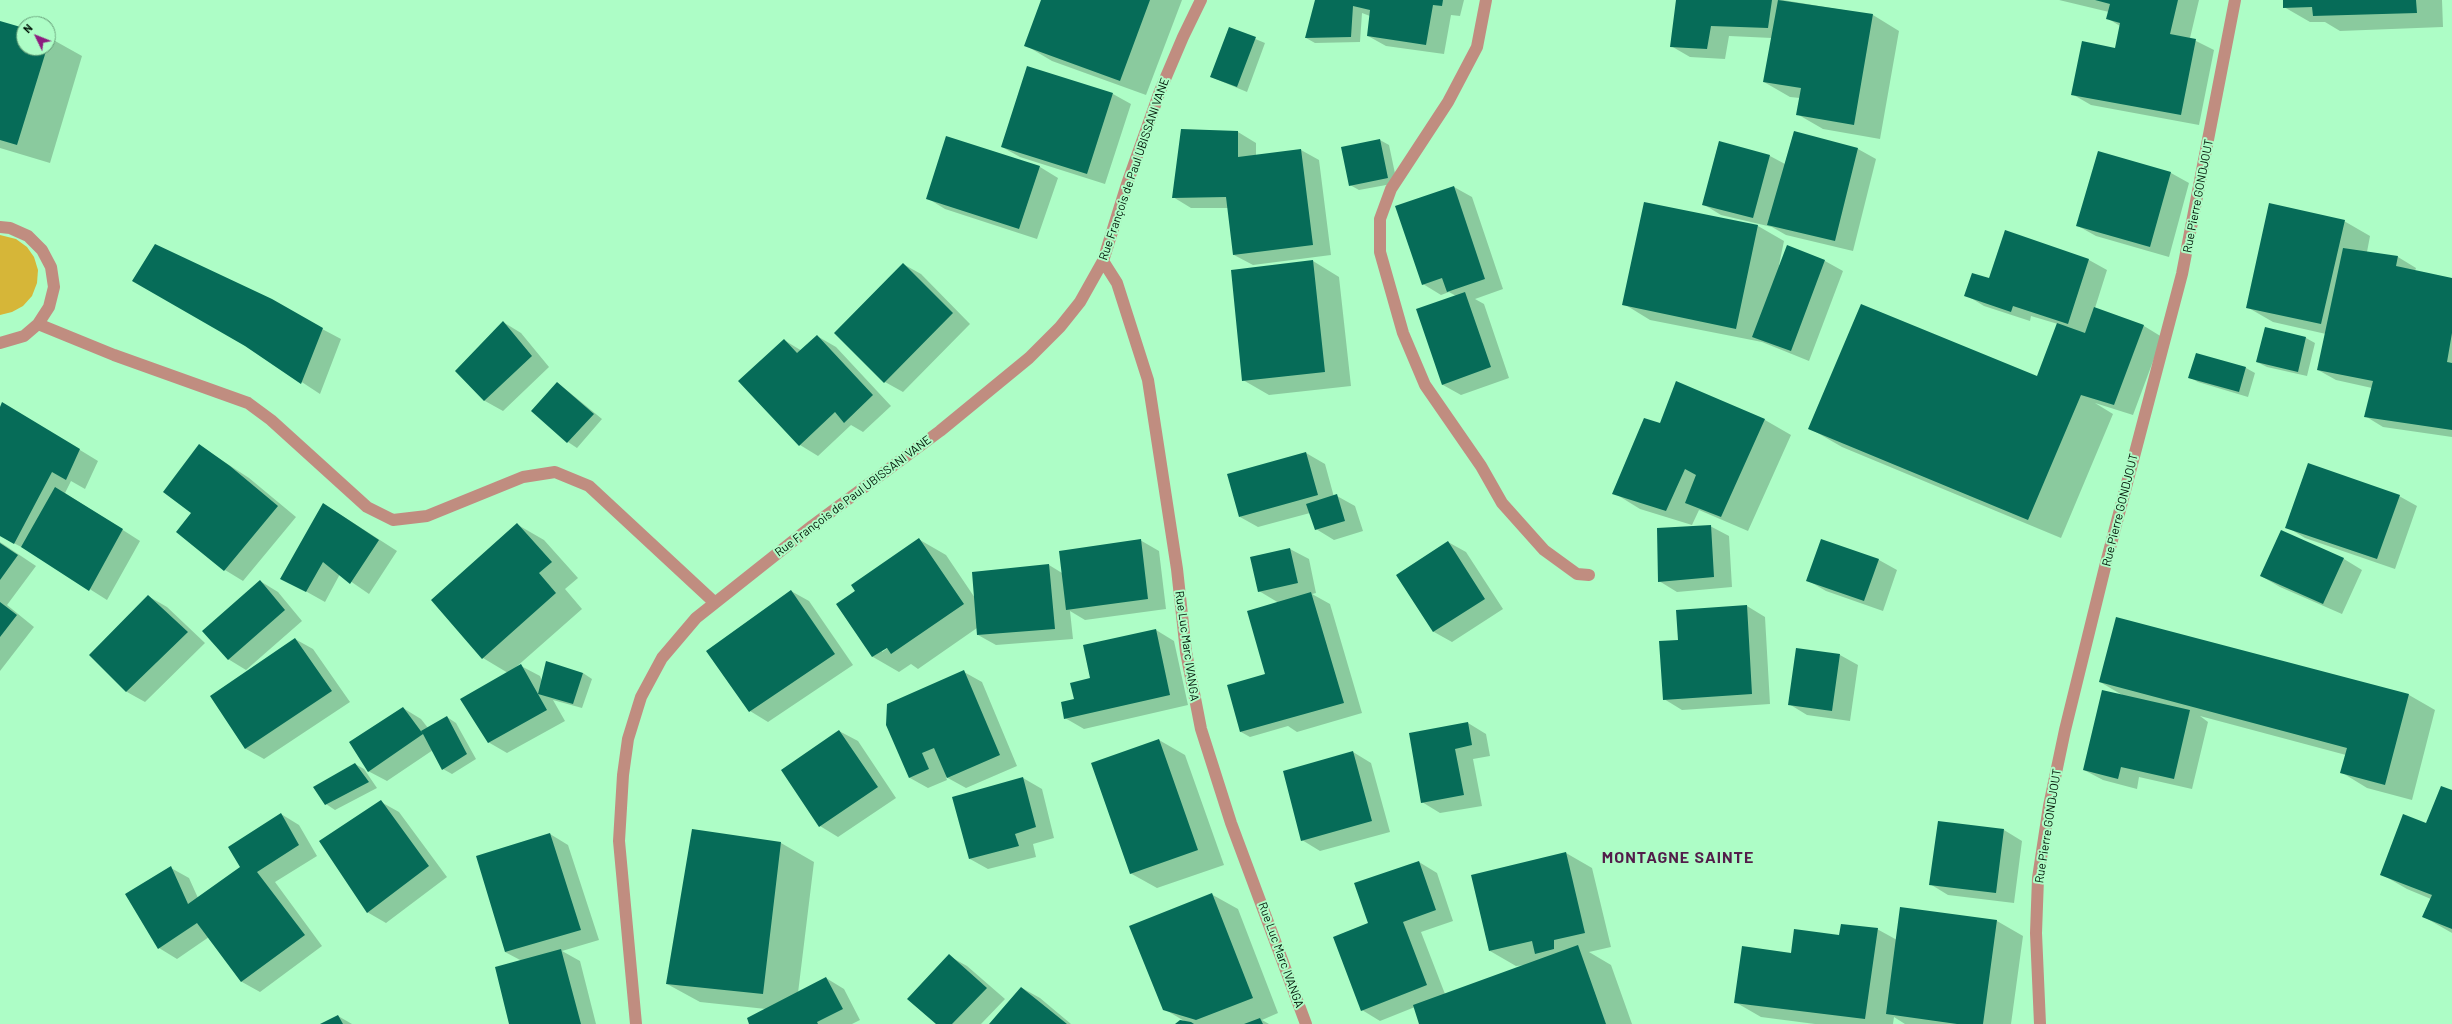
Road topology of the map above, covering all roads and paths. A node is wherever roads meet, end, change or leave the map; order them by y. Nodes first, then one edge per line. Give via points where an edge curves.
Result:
1 (1201, 0) edge
2 (1486, 0) edge
3 (2235, 0) edge
4 (0, 227) edge
5 (1103, 261) junction
6 (38, 324) junction
7 (0, 343) edge
8 (1589, 575) dead end
9 (714, 602) junction
10 (636, 1024) edge
11 (1306, 1024) edge
12 (2040, 1024) edge

1 - 5 street, Rue François de Paul UBISSANI VANE via 1182,37 1160,91
2 - 8 street via 1477,47 1448,102 1391,189 1380,219 1380,252 1403,333 1425,385 1481,466 1502,503 1544,550 1577,574
3 - 12 street, Rue Pierre GONDJOUT via 2182,274 2106,563 2049,806 2038,878 2036,933
4 - 6 street via 10,228 28,236 42,250 51,267 54,287 49,307
5 - 9 street, Rue François de Paul UBISSANI VANE via 1080,302 1060,327 1028,358 940,431
5 - 11 street, Rue Luc Marc IVANGA via 1117,283 1148,380 1177,570 1186,652 1201,729 1231,823
6 - 7 street via 24,336
6 - 9 street via 114,355 248,403 271,420 367,507 393,520 428,516 523,477 555,472 589,486
9 - 10 street, Rue François de Paul UBISSANI VANE via 696,618 662,658 641,697 628,739 619,841

